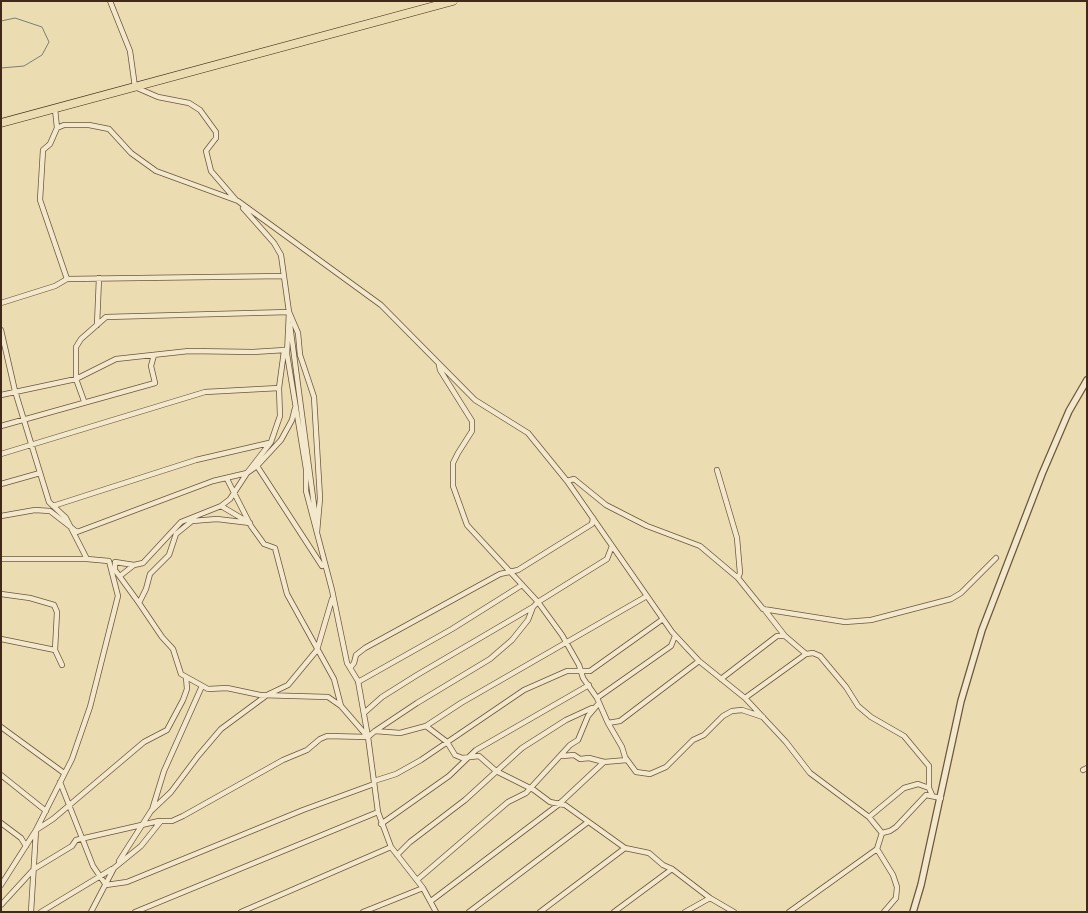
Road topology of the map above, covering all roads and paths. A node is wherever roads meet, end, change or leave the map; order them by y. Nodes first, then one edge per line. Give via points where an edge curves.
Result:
1 (110, 1) edge
2 (452, 1) edge
3 (134, 87) junction
4 (55, 109) junction
5 (1, 123) edge
6 (57, 128) junction
7 (238, 201) junction
8 (284, 274) junction
9 (98, 278) junction
10 (67, 279) junction
11 (1, 303) edge
12 (289, 312) junction
13 (97, 325) junction
14 (1, 330) edge
15 (286, 350) junction
16 (154, 355) junction
17 (439, 363) junction
18 (76, 379) junction
19 (1087, 380) edge
20 (279, 388) junction
21 (16, 391) junction
22 (1, 395) edge
23 (84, 401) junction
24 (296, 406) junction
25 (24, 419) junction
26 (1, 426) edge
27 (271, 442) junction
28 (32, 445) junction
29 (1, 454) edge
30 (257, 466) junction
31 (717, 470) dead end
32 (40, 473) junction
33 (247, 473) junction
34 (227, 479) junction
35 (567, 481) junction
36 (1, 484) edge
37 (233, 492) junction
38 (53, 506) junction
39 (221, 506) junction
40 (1, 516) edge
41 (593, 518) junction
42 (250, 523) junction
43 (70, 525) junction
44 (317, 528) junction
45 (316, 537) junction
46 (612, 546) junction
47 (996, 558) dead end
48 (1, 559) edge
49 (87, 559) junction
50 (134, 566) junction
51 (326, 571) junction
52 (511, 572) junction
53 (120, 576) junction
54 (738, 578) junction
55 (522, 585) junction
56 (1, 594) edge
57 (647, 596) junction
58 (333, 597) junction
59 (538, 602) junction
60 (139, 603) junction
61 (533, 607) junction
62 (764, 609) junction
63 (663, 619) junction
64 (676, 636) junction
65 (784, 636) junction
66 (1, 639) edge
67 (567, 644) junction
68 (56, 650) junction
69 (317, 650) junction
70 (806, 654) junction
71 (700, 660) junction
72 (62, 665) dead end
73 (350, 668) junction
74 (580, 671) junction
75 (186, 677) junction
76 (721, 679) junction
77 (358, 682) junction
78 (589, 685) junction
79 (202, 686) junction
80 (266, 695) junction
81 (745, 698) junction
82 (598, 700) junction
83 (341, 706) junction
84 (594, 707) junction
85 (364, 713) junction
86 (764, 718) junction
87 (608, 724) junction
88 (426, 726) junction
89 (1, 727) edge
90 (376, 731) junction
91 (368, 737) junction
92 (447, 742) junction
93 (472, 756) junction
94 (562, 756) junction
95 (627, 760) junction
96 (604, 762) junction
97 (496, 771) junction
98 (64, 773) junction
99 (1, 775) edge
100 (60, 782) junction
101 (374, 783) junction
102 (929, 788) junction
103 (529, 789) junction
104 (932, 794) junction
105 (941, 798) junction
106 (558, 805) junction
107 (69, 806) junction
108 (46, 811) junction
109 (151, 811) junction
110 (378, 812) junction
111 (869, 817) junction
112 (161, 821) junction
113 (588, 822) junction
114 (1, 823) edge
115 (381, 824) junction
116 (141, 826) junction
117 (36, 830) junction
118 (882, 833) junction
119 (82, 838) junction
120 (26, 846) junction
121 (391, 847) junction
122 (625, 848) junction
123 (877, 849) junction
124 (397, 855) junction
125 (114, 868) junction
126 (34, 869) junction
127 (672, 869) junction
128 (99, 878) junction
129 (416, 880) junction
130 (2, 882) edge
131 (106, 885) junction
132 (423, 888) junction
133 (710, 898) junction
134 (431, 901) junction
135 (1, 905) edge
136 (31, 912) edge
137 (40, 912) edge
138 (92, 912) edge
139 (135, 912) edge
140 (241, 912) edge
141 (363, 912) edge
142 (436, 912) edge
143 (469, 912) edge
144 (540, 912) edge
145 (614, 912) edge
146 (685, 912) edge
147 (734, 912) edge
148 (789, 912) edge
149 (884, 912) edge
150 (913, 912) edge

1 - 3 street via 130,51
2 - 3 highway
3 - 4 highway
3 - 7 street via 158,97 189,103 200,110 216,132 216,138 206,151 211,171
4 - 5 highway
4 - 6 street
6 - 7 street via 89,125 109,129 131,153 156,171
6 - 10 street via 50,144 43,150 40,200
7 - 8 street via 274,243 281,255
7 - 17 street via 381,305
8 - 9 street
8 - 12 street
9 - 10 street
9 - 13 street
10 - 11 street
12 - 13 street via 106,317
12 - 15 street
12 - 44 street
12 - 44 street via 298,333 300,355 314,397 320,498
13 - 18 street via 76,347
14 - 21 street
15 - 16 street via 190,351
15 - 20 street
15 - 24 street
16 - 18 street via 116,359
16 - 23 street via 150,366 155,383
17 - 35 street via 475,400 528,433
17 - 52 street via 440,370 472,421 472,431 453,463 456,497 467,525
18 - 21 street
18 - 23 street
19 - 105 street via 1069,411 1042,474 982,630 961,701
20 - 27 street via 280,416
20 - 28 street via 205,392
21 - 22 street
21 - 25 street
23 - 25 street
24 - 30 street via 281,440
24 - 45 street via 306,469 306,491
25 - 26 street
25 - 28 street
27 - 33 street
27 - 38 street via 196,460
28 - 29 street
28 - 32 street
30 - 33 street
30 - 51 street
31 - 54 street via 737,538
32 - 36 street
32 - 38 street
33 - 34 street
33 - 37 street
34 - 37 street
34 - 43 street via 213,481 85,530 77,532
35 - 41 street
35 - 54 street via 574,479 606,505 647,526 700,546
37 - 39 street
37 - 42 street
38 - 43 street
39 - 42 street
39 - 50 street via 181,522 143,563
40 - 43 street via 35,510 50,512
41 - 46 street
41 - 52 street via 592,524 583,530
42 - 60 street via 217,519 192,521 176,534 169,555 150,574
42 - 69 street via 264,544 275,548 286,594
43 - 49 street
44 - 45 street
45 - 51 street
46 - 57 street
46 - 59 street via 607,559
47 - 62 street via 952,599 871,620 846,622
48 - 49 street
49 - 98 street via 109,561 118,596 90,707
50 - 53 street
50 - 53 street via 115,562 115,570
51 - 58 street
52 - 55 street
52 - 73 street via 500,574 365,648 356,655
53 - 60 street
54 - 62 street
55 - 59 street
55 - 77 street via 452,630
56 - 68 street via 54,605 57,612
57 - 63 street
57 - 67 street
58 - 69 street
58 - 73 street via 340,640
59 - 61 street
59 - 67 street
60 - 75 street via 173,649 180,674
61 - 85 street via 382,697
61 - 90 street via 528,620 512,640 497,652
62 - 65 street
63 - 64 street
63 - 74 street via 590,671
64 - 71 street
64 - 82 street via 671,646
65 - 70 street
65 - 76 street via 770,640
66 - 68 street
67 - 74 street
67 - 88 street via 461,702
68 - 72 street
69 - 80 street via 288,685
69 - 83 street via 334,680
70 - 81 street
70 - 102 street via 820,656 858,706 871,718 904,736 930,766
71 - 76 street
71 - 87 street via 620,721
73 - 77 street
74 - 78 street
74 - 92 street via 567,671 524,690
75 - 79 street
75 - 107 street via 183,700 167,730 140,745
76 - 81 street
77 - 85 street
78 - 82 street
78 - 93 street via 505,732
79 - 80 street via 212,690 227,688
79 - 109 street via 164,770
80 - 83 street via 328,697
80 - 109 street via 221,729 171,792
81 - 86 street
82 - 84 street
82 - 87 street
83 - 91 street
84 - 94 street via 578,740
84 - 97 street via 566,720 522,748
85 - 91 street
86 - 95 street via 742,710 723,716 666,767 650,774 639,774
86 - 111 street via 810,773
87 - 95 street
88 - 90 street via 400,733
88 - 92 street
89 - 98 street
90 - 91 street
91 - 101 street
91 - 112 street via 327,736 308,750 283,760 182,816 172,821
92 - 93 street via 456,755 462,758
92 - 101 street via 396,774
93 - 97 street via 479,756
93 - 115 street
94 - 96 street via 574,755 580,759
94 - 103 street
95 - 96 street
96 - 106 street
97 - 103 street
97 - 124 street
98 - 100 street
99 - 108 street
100 - 107 street
100 - 108 street
101 - 110 street
101 - 131 street via 127,882
102 - 104 street
102 - 111 street via 918,784 904,788
103 - 106 street
103 - 129 street via 508,802
104 - 105 street
104 - 118 street via 926,795 890,831
105 - 150 street
106 - 113 street via 565,805
106 - 134 street
107 - 117 street
107 - 119 street
108 - 117 street
109 - 116 street
110 - 115 street
110 - 139 street
111 - 118 street
112 - 116 street
112 - 125 street via 141,846
113 - 122 street
113 - 143 street
114 - 120 street
115 - 121 street
116 - 119 street
116 - 125 street
117 - 120 street
117 - 126 street
118 - 123 street
119 - 126 street
119 - 128 street
120 - 130 street
121 - 124 street
121 - 140 street
122 - 127 street via 649,852
122 - 144 street
123 - 148 street
123 - 149 street via 897,887 896,898
124 - 129 street
125 - 128 street
125 - 131 street
126 - 135 street
126 - 136 street
127 - 133 street
127 - 145 street
128 - 131 street
128 - 137 street
129 - 132 street
131 - 138 street
132 - 134 street
132 - 141 street
133 - 146 street
133 - 147 street
134 - 142 street

